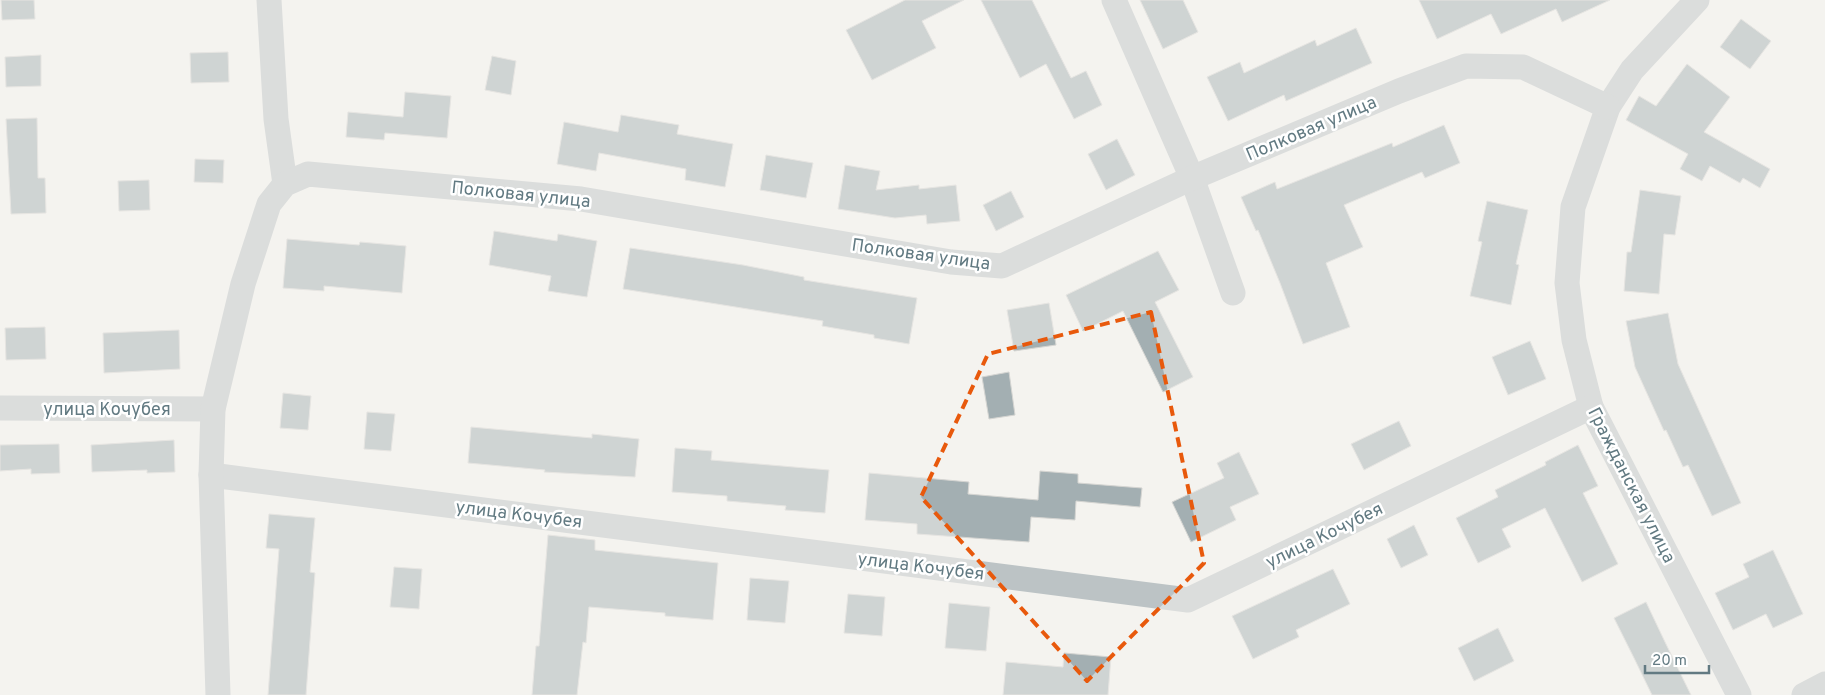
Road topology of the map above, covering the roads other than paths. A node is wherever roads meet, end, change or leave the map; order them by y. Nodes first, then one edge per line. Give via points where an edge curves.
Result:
1 (269, 0) edge
2 (1114, 0) edge
3 (1697, 0) edge
4 (1608, 107) junction
5 (1192, 178) junction
6 (285, 184) junction
7 (1233, 293) dead end
8 (1591, 407) junction
9 (0, 408) edge
10 (213, 409) junction
11 (211, 475) junction
12 (1825, 684) edge
13 (218, 695) edge
14 (1738, 695) edge
15 (1804, 695) edge

1 - 6 street via 276,119
2 - 5 street
3 - 4 street, Гражданская улица via 1632,70
4 - 5 street, Полковая улица via 1523,67 1466,66
4 - 8 street, Гражданская улица via 1573,207 1567,283 1574,340
5 - 6 street, Полковая улица via 1002,266 951,262 581,199 308,174
5 - 7 street
6 - 10 street via 269,204 243,284
8 - 11 street, улица Кочубея via 1188,600
8 - 14 street, Гражданская улица
9 - 10 street, улица Кочубея
10 - 11 street
11 - 13 street
12 - 15 street

